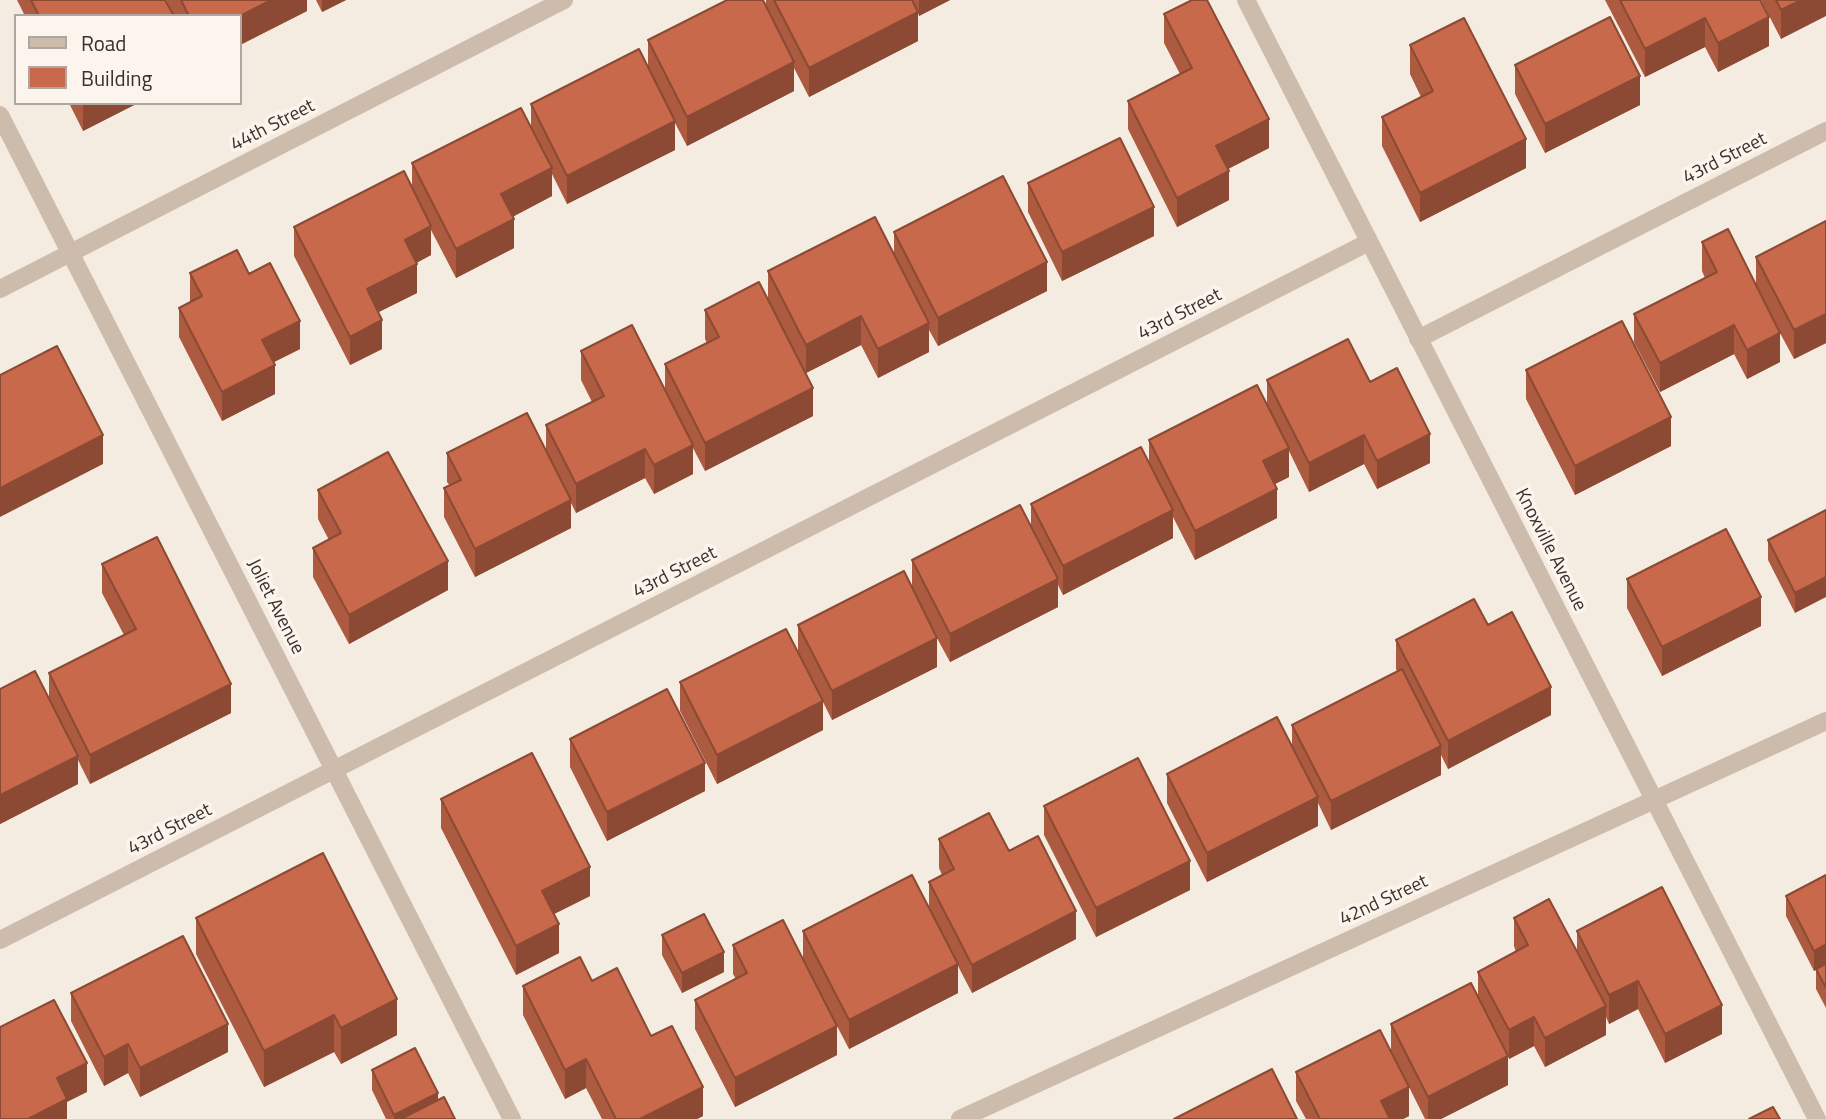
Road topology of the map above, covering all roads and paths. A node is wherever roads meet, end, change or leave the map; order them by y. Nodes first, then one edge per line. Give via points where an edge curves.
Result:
1 (564, 0) edge
2 (1246, 0) edge
3 (0, 115) edge
4 (1826, 131) edge
5 (1369, 242) junction
6 (70, 253) junction
7 (0, 289) edge
8 (1418, 339) junction
9 (1826, 721) edge
10 (334, 770) junction
11 (1654, 800) junction
12 (0, 940) edge
13 (512, 1119) edge
14 (960, 1119) edge
15 (1817, 1119) edge

1 - 6 street, 44th Street
2 - 5 street, Knoxville Avenue
3 - 6 street, Joliet Avenue
4 - 8 street, 43rd Street
5 - 8 street, Knoxville Avenue
5 - 10 street, 43rd Street
6 - 7 street, 44th Street
6 - 10 street, Joliet Avenue
8 - 11 street, Knoxville Avenue
9 - 11 street, 42nd Street
10 - 12 street, 43rd Street
10 - 13 street, Joliet Avenue
11 - 14 street, 42nd Street
11 - 15 street, Knoxville Avenue

